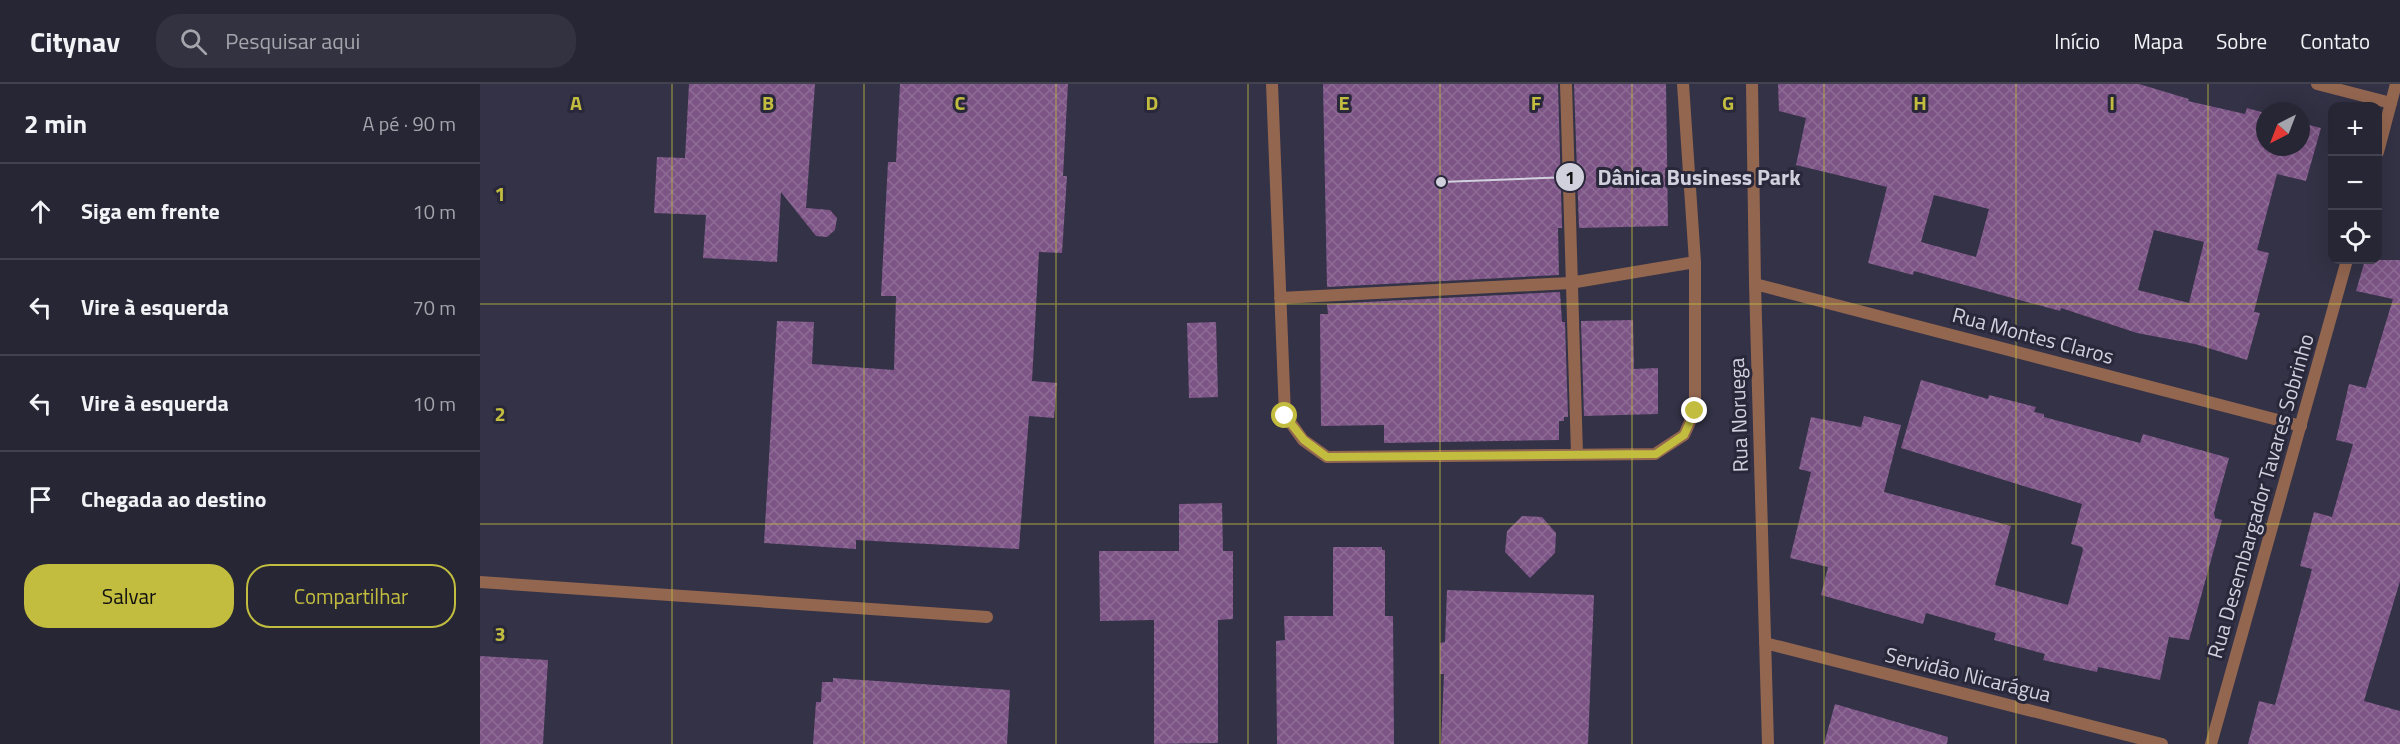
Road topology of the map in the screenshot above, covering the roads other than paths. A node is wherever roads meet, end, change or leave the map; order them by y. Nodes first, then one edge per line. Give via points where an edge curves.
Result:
1 (1272, 84) edge
2 (1566, 84) edge
3 (1683, 84) edge
4 (1752, 84) edge
5 (2317, 84) edge
6 (2396, 84) edge
7 (2391, 103) junction
8 (2382, 137) edge
9 (1695, 262) junction
10 (2347, 264) edge
11 (1570, 283) junction
12 (1755, 284) junction
13 (1280, 298) junction
14 (2301, 426) junction
15 (1577, 454) junction
16 (480, 582) edge
17 (987, 617) dead end
18 (1765, 643) junction
19 (1768, 744) edge
20 (2162, 744) edge
21 (2211, 744) edge

1 - 13 street
2 - 11 street
3 - 9 street
4 - 12 street, Rua Noruega
5 - 7 street
6 - 7 street
7 - 8 street
9 - 11 street
9 - 15 street via 1695,411 1684,435 1656,454
10 - 14 street, Rua Desembargador Tavares Sobrinho
11 - 13 street
11 - 15 street
12 - 14 street, Rua Montes Claros
12 - 18 street, Rua Noruega
13 - 15 street via 1285,416 1304,440 1327,457
14 - 21 street, Rua Desembargador Tavares Sobrinho
16 - 17 street
18 - 19 street, Rua Noruega
18 - 20 street, Servidão Nicarágua

